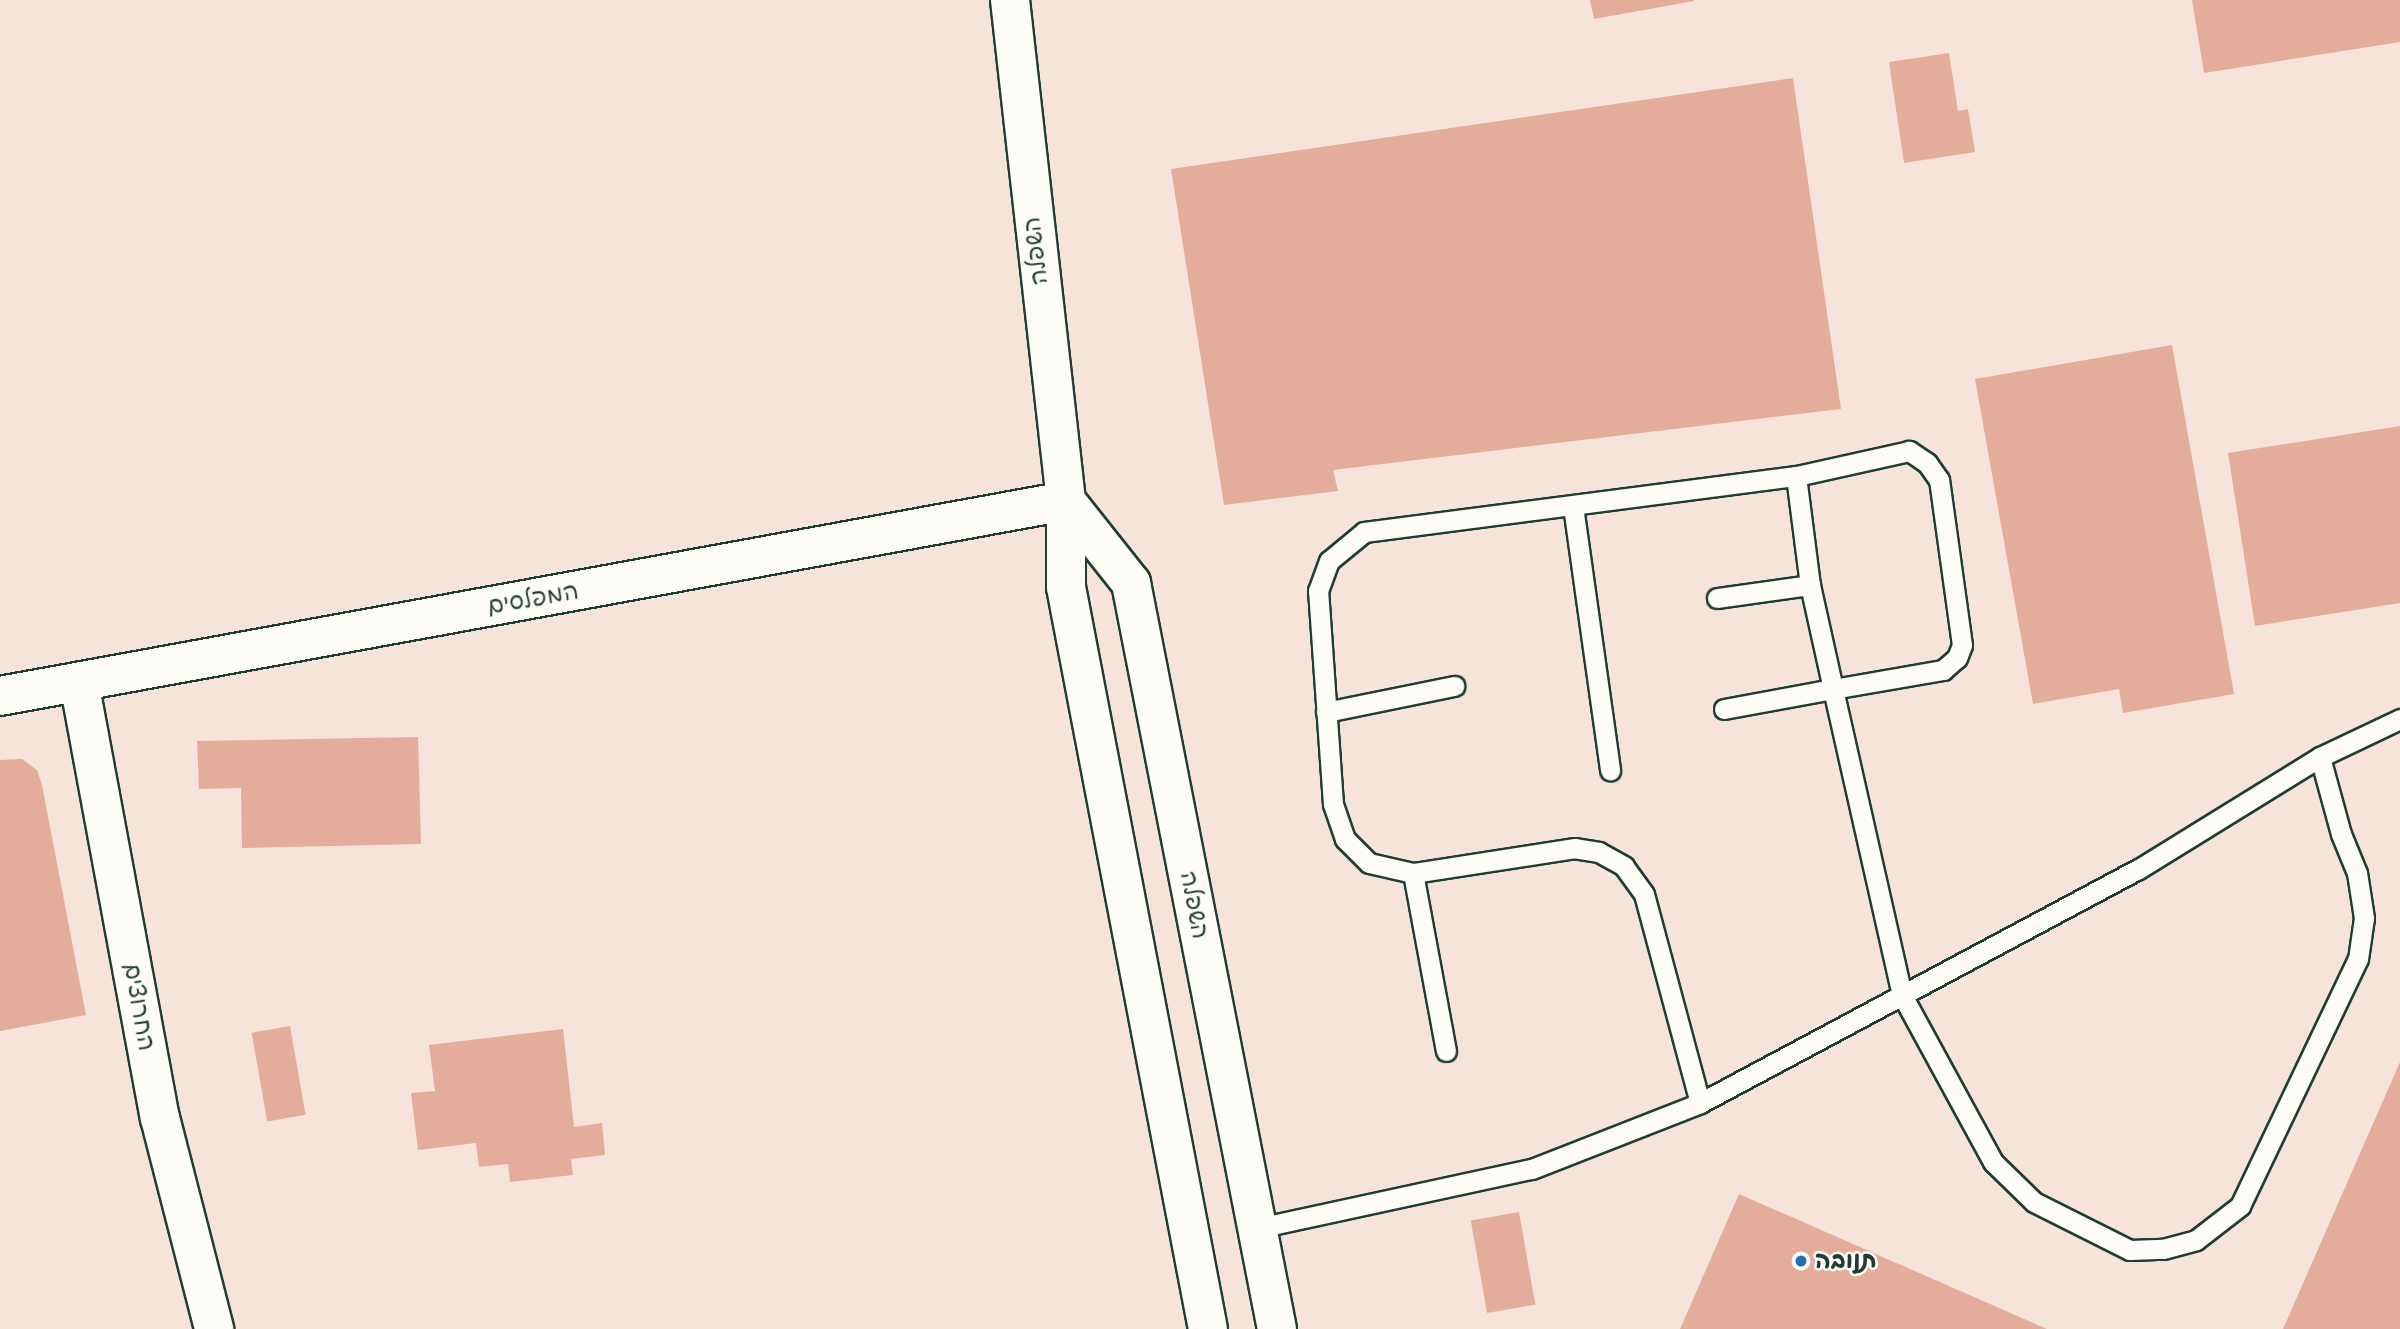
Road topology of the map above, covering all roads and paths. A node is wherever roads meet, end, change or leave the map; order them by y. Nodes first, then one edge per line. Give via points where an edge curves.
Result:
1 (1010, 0) edge
2 (1796, 476) junction
3 (1066, 501) junction
4 (1573, 506) junction
5 (1810, 585) junction
6 (1717, 598) dead end
7 (79, 682) junction
8 (1454, 686) dead end
9 (1833, 690) junction
10 (0, 696) edge
11 (1724, 709) dead end
12 (1326, 712) junction
13 (2400, 719) edge
14 (2320, 757) junction
15 (1610, 769) dead end
16 (1413, 873) junction
17 (1902, 995) junction
18 (1446, 1051) dead end
19 (1700, 1103) junction
20 (1258, 1228) junction
21 (214, 1329) edge
22 (1208, 1329) edge
23 (1277, 1329) edge

1 - 3 street, השפלה
2 - 4 lane
2 - 5 lane
2 - 9 lane via 1909,451 1939,480 1962,645 1957,658 1943,670
3 - 7 street, המפלסים
3 - 20 street, השפלה via 1131,583
3 - 22 street, השפלה via 1066,587
4 - 12 lane via 1364,532 1329,561 1318,591
4 - 15 lane
5 - 6 lane
5 - 9 lane
7 - 10 street, המפלסים
7 - 21 street, החרוצים via 160,1118
8 - 12 lane
9 - 11 lane
9 - 17 lane
12 - 16 lane via 1334,804 1345,838 1369,863
13 - 14 lane
14 - 17 lane via 2137,870
14 - 17 lane via 2357,873 2364,918 2358,959 2241,1206 2196,1240 2163,1249 2130,1250 2034,1202 1993,1162
16 - 18 lane
16 - 19 lane via 1575,848 1599,852 1624,866 1644,894
17 - 19 lane
19 - 20 lane via 1532,1169
20 - 23 street, השפלה

